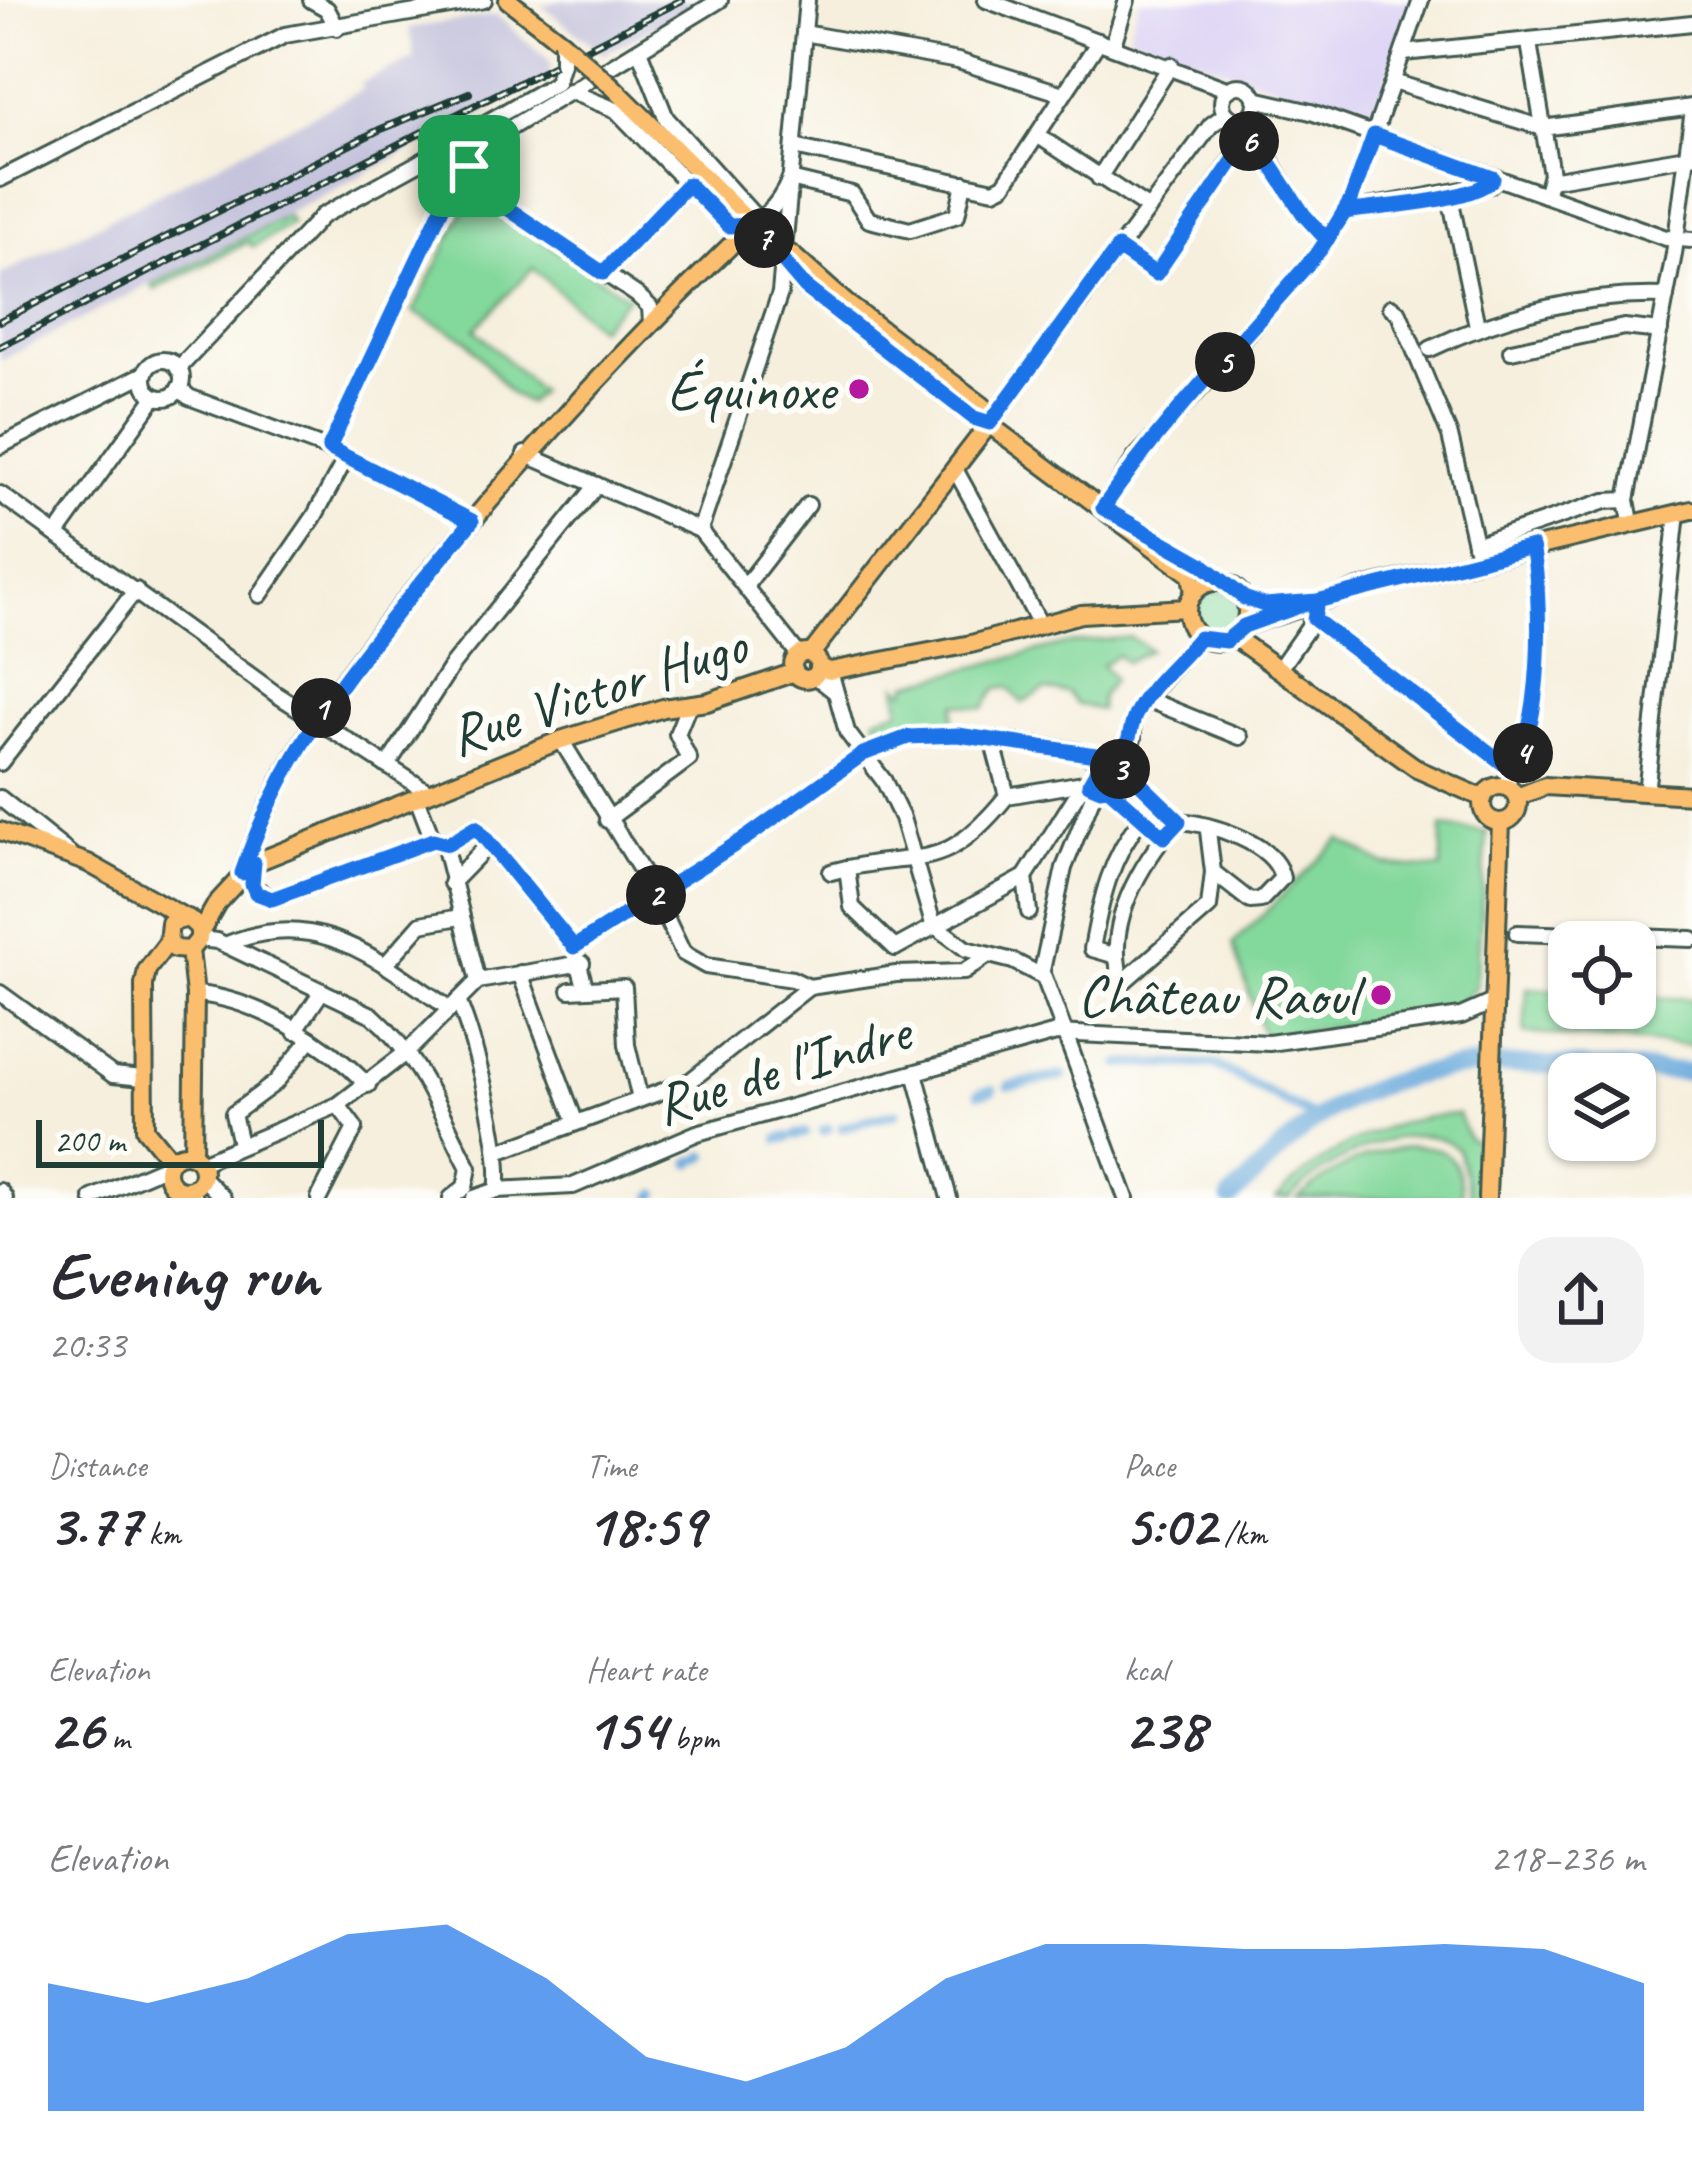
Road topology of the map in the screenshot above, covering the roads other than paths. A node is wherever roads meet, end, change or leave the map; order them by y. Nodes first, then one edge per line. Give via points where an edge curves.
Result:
1 (311, 0) edge
2 (427, 0) edge
3 (484, 0) edge
4 (720, 0) edge
5 (807, 0) edge
6 (986, 0) edge
7 (1127, 0) edge
8 (1421, 0) edge
9 (515, 5) edge
10 (408, 16) junction
11 (1692, 23) edge
12 (337, 28) junction
13 (804, 33) junction
14 (562, 42) junction
15 (1106, 43) junction
16 (1529, 43) junction
17 (639, 50) junction
18 (1404, 53) junction
19 (1172, 65) junction
20 (1393, 82) junction
21 (562, 87) junction
22 (1228, 90) junction
23 (1064, 94) junction
24 (1255, 99) junction
25 (1692, 107) edge
26 (1226, 114) junction
27 (1692, 117) edge
28 (1246, 119) junction
29 (1543, 128) junction
30 (1037, 135) junction
31 (1374, 135) junction
32 (1254, 139) junction
33 (479, 147) junction
34 (794, 147) junction
35 (462, 156) junction
36 (1690, 156) edge
37 (1099, 178) junction
38 (1493, 178) junction
39 (0, 179) edge
40 (790, 179) junction
41 (964, 183) junction
42 (688, 184) junction
43 (1548, 188) junction
44 (1450, 196) junction
45 (1149, 209) junction
46 (1345, 212) junction
47 (755, 223) junction
48 (1327, 240) junction
49 (1684, 240) edge
50 (1118, 248) junction
51 (786, 255) junction
52 (603, 273) junction
53 (805, 287) junction
54 (780, 293) junction
55 (1666, 296) junction
56 (1391, 307) dead end
57 (651, 323) junction
58 (1477, 326) junction
59 (1660, 331) junction
60 (1430, 349) dead end
61 (1511, 351) dead end
62 (178, 369) junction
63 (148, 386) junction
64 (179, 388) junction
65 (990, 423) junction
66 (329, 448) junction
67 (0, 449) edge
68 (525, 454) junction
69 (347, 456) junction
70 (955, 469) junction
71 (597, 485) junction
72 (0, 494) edge
73 (1627, 500) junction
74 (808, 505) dead end
75 (1103, 508) junction
76 (1684, 512) edge
77 (472, 521) junction
78 (1631, 522) junction
79 (700, 530) junction
80 (57, 534) junction
81 (1532, 547) junction
82 (1477, 553) junction
83 (1218, 582) junction
84 (746, 585) junction
85 (136, 590) junction
86 (260, 595) dead end
87 (1244, 598) junction
88 (1190, 600) junction
89 (1307, 612) junction
90 (1040, 624) junction
91 (1239, 632) junction
92 (1199, 638) junction
93 (814, 666) junction
94 (1279, 669) junction
95 (1146, 699) junction
96 (688, 706) junction
97 (314, 719) junction
98 (1240, 737) dead end
99 (560, 740) junction
100 (993, 743) junction
101 (863, 754) junction
102 (0, 763) edge
103 (1101, 763) junction
104 (1119, 765) junction
105 (387, 766) junction
106 (1508, 767) junction
107 (1095, 785) junction
108 (1513, 793) junction
109 (1646, 793) junction
110 (422, 795) junction
111 (1692, 795) edge
112 (1006, 796) junction
113 (0, 798) edge
114 (1484, 798) junction
115 (1142, 818) junction
116 (607, 820) junction
117 (1179, 821) junction
118 (1501, 822) junction
119 (1208, 831) junction
120 (0, 835) edge
121 (1164, 837) junction
122 (445, 844) junction
123 (489, 844) junction
124 (74, 857) junction
125 (912, 863) junction
126 (248, 868) junction
127 (1213, 872) junction
128 (1025, 877) junction
129 (452, 883) junction
130 (654, 897) junction
131 (1029, 912) dead end
132 (460, 917) junction
133 (936, 928) junction
134 (186, 932) junction
135 (1517, 933) dead end
136 (1692, 938) edge
137 (225, 944) junction
138 (574, 947) junction
139 (895, 948) junction
140 (988, 955) junction
141 (1113, 955) junction
142 (582, 963) junction
143 (385, 965) junction
144 (520, 973) junction
145 (898, 974) junction
146 (1042, 976) junction
147 (478, 982) junction
148 (809, 987) junction
149 (322, 991) junction
150 (0, 993) edge
151 (195, 994) junction
152 (1495, 1001) junction
153 (454, 1005) junction
154 (1460, 1016) junction
155 (1494, 1026) junction
156 (295, 1031) junction
157 (1066, 1032) junction
158 (310, 1040) junction
159 (408, 1051) junction
160 (915, 1073) junction
161 (143, 1078) junction
162 (368, 1085) junction
163 (640, 1099) junction
164 (338, 1105) junction
165 (575, 1121) junction
166 (151, 1143) junction
167 (240, 1144) junction
168 (498, 1152) junction
169 (170, 1163) junction
170 (144, 1172) junction
171 (190, 1184) edge
172 (497, 1190) junction
173 (526, 1193) edge
174 (949, 1196) edge
175 (92, 1198) edge
176 (223, 1198) edge
177 (319, 1198) edge
178 (451, 1198) edge
179 (474, 1198) edge
180 (1126, 1198) edge
181 (1487, 1198) edge

1 - 12 street
2 - 10 street
3 - 10 street
4 - 17 street
5 - 13 street
6 - 15 street
7 - 15 street
8 - 18 street
9 - 14 main road
10 - 12 street
11 - 16 street
12 - 39 street via 275,39
13 - 23 street via 958,61
13 - 34 street
14 - 21 street, bridge
14 - 47 main road, bridge
15 - 19 street
15 - 23 street
16 - 18 street
16 - 29 street
17 - 21 street
17 - 47 street via 666,118
18 - 20 street
19 - 22 street
19 - 37 street
20 - 29 street
20 - 31 street
21 - 33 street
21 - 35 street via 472,130
21 - 42 street via 616,110
22 - 24 street via 1242,87
22 - 26 street
23 - 30 street
24 - 28 street
24 - 31 street
25 - 29 street
26 - 28 street
26 - 45 street
27 - 36 street
28 - 32 street
29 - 43 street
30 - 37 street
30 - 41 street via 1004,185
31 - 38 street
31 - 46 street
32 - 48 street
32 - 50 street via 1241,146 1156,274
33 - 35 street
33 - 35 street via 480,160
34 - 40 street
34 - 41 street
35 - 52 street via 485,193
35 - 62 street via 435,154 322,216
35 - 66 street
36 - 43 street
36 - 49 street
37 - 45 street
38 - 43 street
38 - 44 street
40 - 41 street via 852,194 869,220 910,230 957,215
40 - 47 street
40 - 51 street
42 - 47 street via 729,226
42 - 52 street
43 - 49 street
44 - 46 street
44 - 58 street
45 - 50 street
46 - 48 street
47 - 51 main road
47 - 57 main road
48 - 75 street via 1136,457
49 - 55 street
50 - 65 street
51 - 53 main road
51 - 54 street
51 - 65 main road via 983,406
52 - 57 street via 650,307
53 - 54 street
53 - 65 main road
54 - 79 street
55 - 58 street via 1620,294
55 - 59 street
56 - 82 street via 1450,436
57 - 68 main road
58 - 60 street
59 - 61 street via 1624,327
59 - 73 street
62 - 63 street via 159,361
62 - 64 street
63 - 64 street via 169,397
63 - 67 street
63 - 80 street
64 - 66 street
65 - 70 main road
65 - 75 main road
66 - 69 street
68 - 71 street
68 - 77 main road
69 - 77 street
69 - 86 street
70 - 90 street
70 - 93 main road
71 - 79 street
71 - 105 street via 443,676
72 - 80 street
73 - 78 street
73 - 82 street via 1605,501
74 - 84 street
75 - 83 main road via 1202,564
75 - 88 main road via 1191,575
76 - 78 main road
76 - 109 street
77 - 97 main road
78 - 81 main road
79 - 84 street
80 - 85 street
81 - 82 main road
81 - 106 street via 1532,733
82 - 89 main road
83 - 87 main road
83 - 88 main road
84 - 93 street
85 - 97 street
85 - 102 street
87 - 89 main road
87 - 91 main road
88 - 90 main road, Rue Victor Hugo
88 - 92 main road
89 - 91 main road
89 - 94 street
89 - 106 street
90 - 93 main road, Rue Victor Hugo via 971,644
91 - 92 main road via 1216,643
91 - 94 main road
92 - 95 street
93 - 96 main road, Rue Victor Hugo
93 - 101 street
94 - 114 main road via 1419,770
95 - 98 street
95 - 104 street
96 - 99 main road, Rue Victor Hugo
96 - 116 street via 677,734 689,759
97 - 105 street
97 - 126 main road via 272,792
99 - 110 main road, Rue Victor Hugo
99 - 116 street
100 - 101 street via 926,733
100 - 103 street via 1078,751
100 - 112 street
101 - 125 street via 902,818
101 - 130 street
103 - 104 street
103 - 107 street
104 - 107 street
104 - 117 street
105 - 110 street
106 - 108 street
107 - 112 street
107 - 115 street
107 - 128 street
107 - 146 street via 1064,868
108 - 109 main road via 1545,786
108 - 114 main road via 1497,787
108 - 118 main road via 1515,814
109 - 111 main road
110 - 122 street
110 - 126 main road, Rue Victor Hugo
112 - 125 street via 976,834
113 - 124 street
114 - 118 main road via 1486,814
115 - 121 street
115 - 141 street via 1119,848 1100,904 1091,949
116 - 130 street
117 - 119 street
117 - 121 street
118 - 152 main road
119 - 127 street
119 - 127 street via 1241,836 1282,878 1257,902
120 - 124 main road
121 - 141 street via 1119,920
122 - 123 street via 476,827
122 - 126 street via 272,899 253,886
122 - 129 street
123 - 129 street
123 - 138 street
124 - 134 main road via 145,894
125 - 133 street
125 - 139 street via 839,870 853,907
126 - 134 main road
127 - 141 street via 1209,907 1122,982
128 - 131 street
128 - 133 street
129 - 132 street
130 - 138 street
130 - 148 street via 682,950 706,966
132 - 143 street via 421,924
132 - 147 street
133 - 139 street
133 - 140 street
134 - 137 street
134 - 151 main road
134 - 161 main road via 147,970
135 - 136 street
137 - 143 street via 256,931 309,930
137 - 149 street
138 - 142 street
139 - 145 street
140 - 145 street via 964,972
140 - 146 street
142 - 144 street
142 - 163 street via 577,988 624,987
143 - 153 street
144 - 147 street
144 - 165 street
145 - 148 street
146 - 157 street
147 - 153 street
148 - 163 street via 689,1081
149 - 156 street
149 - 159 street via 372,1015
150 - 161 street via 113,1076
151 - 156 street
151 - 171 main road
152 - 154 street
152 - 155 main road
153 - 159 street
153 - 168 street via 469,1026
154 - 155 street
154 - 157 street, Rue de l'Indre via 1269,1043
155 - 181 main road
156 - 158 street
157 - 160 street, Rue de l'Indre
157 - 180 street
158 - 162 street
158 - 167 street via 274,1083 233,1114
159 - 162 street
159 - 178 street via 469,1168 465,1187
160 - 173 street, Rue de l'Indre via 697,1133 573,1186
160 - 174 street
161 - 166 main road
162 - 164 street
163 - 165 street
164 - 167 street
164 - 177 street via 355,1128
165 - 168 street
166 - 169 main road
166 - 170 street
167 - 171 street
168 - 172 street
169 - 170 street
169 - 171 main road
169 - 171 main road via 167,1175
170 - 175 street
171 - 176 street
172 - 173 street, Rue de l'Indre
172 - 179 street, Rue de l'Indre

